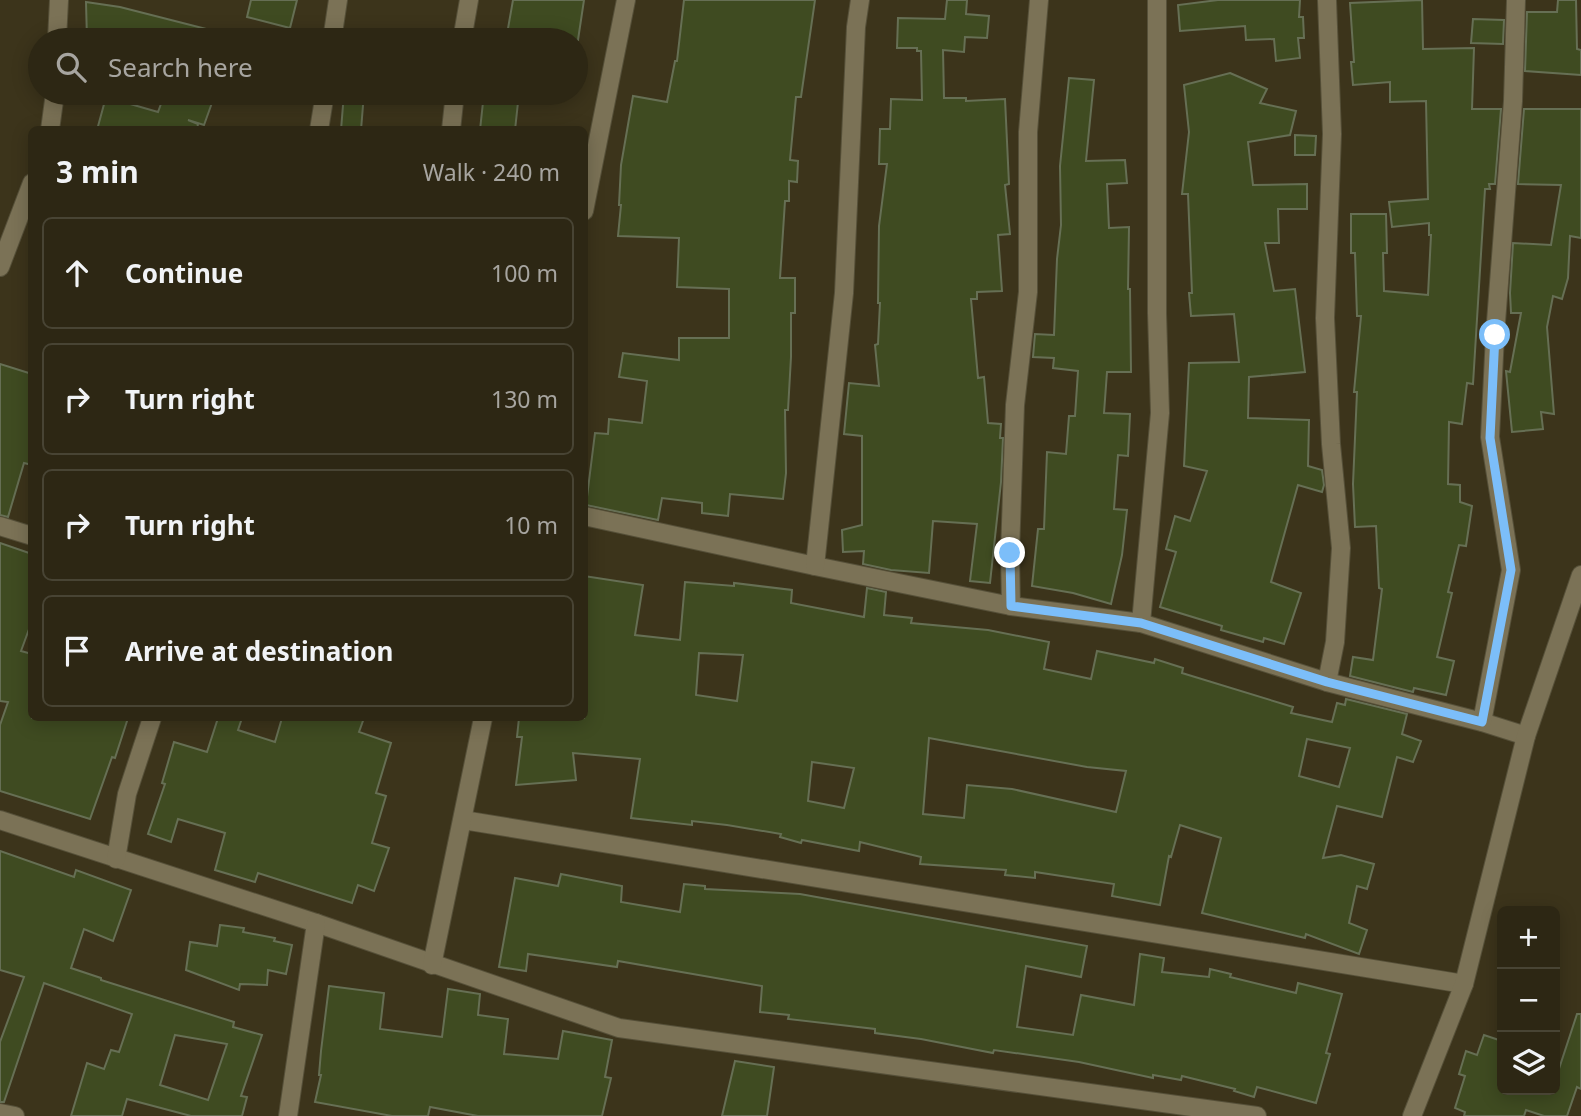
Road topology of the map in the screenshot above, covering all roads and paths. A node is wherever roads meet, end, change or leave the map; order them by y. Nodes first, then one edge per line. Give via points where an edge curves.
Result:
1 (59, 0) edge
2 (338, 0) edge
3 (470, 0) edge
4 (626, 0) edge
5 (860, 0) edge
6 (1040, 0) edge
7 (1157, 0) edge
8 (1327, 0) edge
9 (1516, 0) edge
10 (58, 28) edge
11 (334, 28) edge
12 (465, 28) edge
13 (53, 105) edge
14 (323, 105) edge
15 (454, 105) edge
16 (51, 126) edge
17 (320, 126) edge
18 (451, 126) edge
19 (588, 191) edge
20 (28, 194) edge
21 (0, 267) edge
22 (588, 517) edge
23 (0, 526) edge
24 (28, 535) edge
25 (814, 566) junction
26 (1581, 575) edge
27 (1011, 606) junction
28 (1141, 623) junction
29 (1327, 682) junction
30 (151, 721) edge
31 (482, 721) edge
32 (1482, 722) junction
33 (1526, 736) junction
34 (0, 820) edge
35 (463, 820) junction
36 (116, 859) junction
37 (316, 923) junction
38 (432, 965) junction
39 (1464, 984) junction
40 (0, 1113) edge
41 (15, 1116) edge
42 (288, 1116) edge
43 (1257, 1116) edge
44 (1412, 1116) edge

1 - 10 street
2 - 11 street
3 - 12 street
4 - 19 street
5 - 25 street via 844,293
6 - 27 street via 1028,132 1028,292 1015,405
7 - 28 street via 1160,413
8 - 29 street via 1332,134 1325,318 1341,548 1335,642
9 - 32 street via 1490,438 1511,570
13 - 16 street
14 - 17 street
15 - 18 street
20 - 21 street
22 - 25 street
23 - 24 street
25 - 27 street
26 - 33 street
27 - 28 street
28 - 29 street
29 - 32 street
30 - 36 street via 127,794
31 - 35 street
32 - 33 street
33 - 39 street
34 - 36 street
35 - 38 street
35 - 39 street
36 - 37 street
37 - 38 street
37 - 42 street
38 - 43 street via 619,1028
39 - 44 street
40 - 41 street

